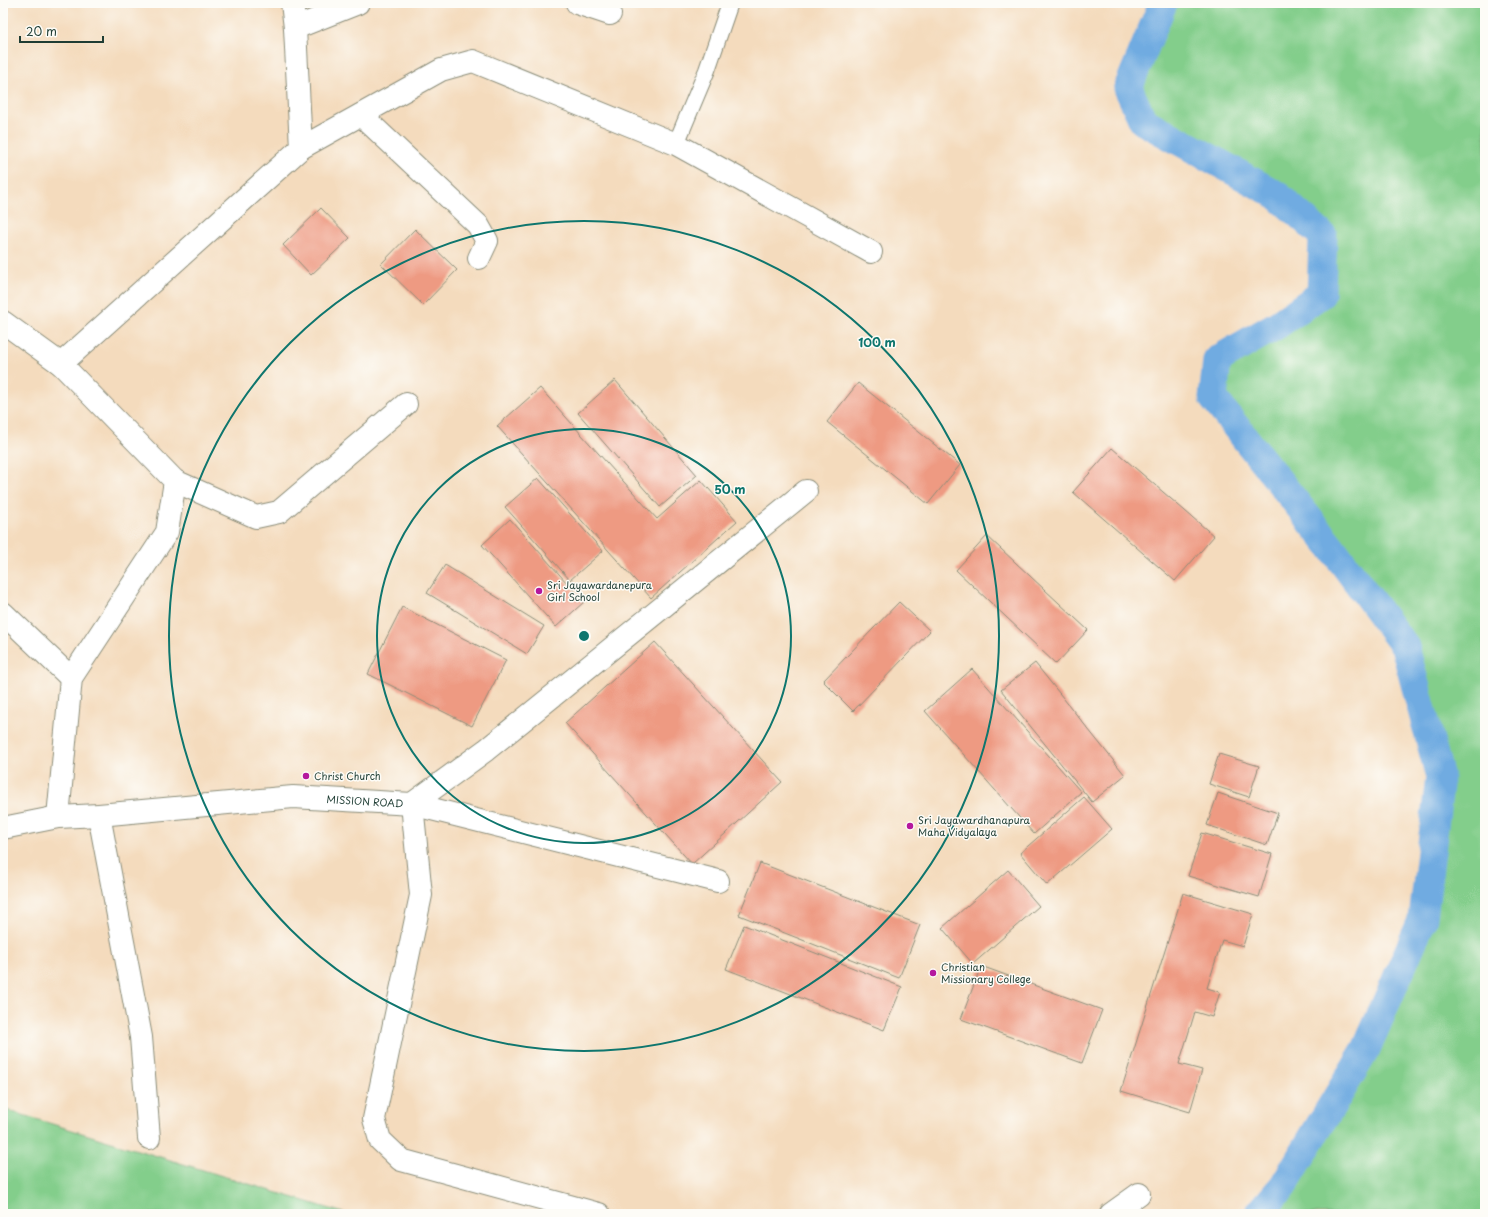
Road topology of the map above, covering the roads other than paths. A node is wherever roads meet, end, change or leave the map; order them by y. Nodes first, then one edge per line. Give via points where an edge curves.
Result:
1 (292, 3) edge
2 (358, 3) edge
3 (577, 3) edge
4 (730, 3) edge
5 (610, 14) dead end
6 (295, 28) junction
7 (362, 115) junction
8 (676, 144) junction
9 (301, 148) junction
10 (871, 252) dead end
11 (479, 258) dead end
12 (3, 322) edge
13 (61, 364) junction
14 (406, 404) dead end
15 (175, 481) junction
16 (806, 491) dead end
17 (3, 613) edge
18 (71, 678) junction
19 (412, 804) junction
20 (99, 815) junction
21 (58, 817) junction
22 (3, 828) edge
23 (718, 881) dead end
24 (149, 1138) dead end
25 (1139, 1194) dead end
26 (599, 1214) edge
27 (1111, 1214) edge

1 - 6 street
2 - 6 street
3 - 5 street
4 - 8 lane via 707,70
6 - 9 street
7 - 8 street via 441,70 473,61
7 - 9 street
7 - 11 street via 478,225 487,241
8 - 10 street
9 - 13 street
12 - 13 street
13 - 15 street
14 - 15 street via 279,512 256,517
15 - 18 street via 167,532
16 - 19 street via 486,750
17 - 18 street
18 - 21 street
19 - 20 street, MISSION ROAD via 293,797
19 - 23 street, MISSION ROAD
19 - 26 street via 421,895 374,1119 380,1140 401,1160
20 - 21 street, MISSION ROAD
20 - 24 street via 141,1037
21 - 22 street, MISSION ROAD
25 - 27 street

